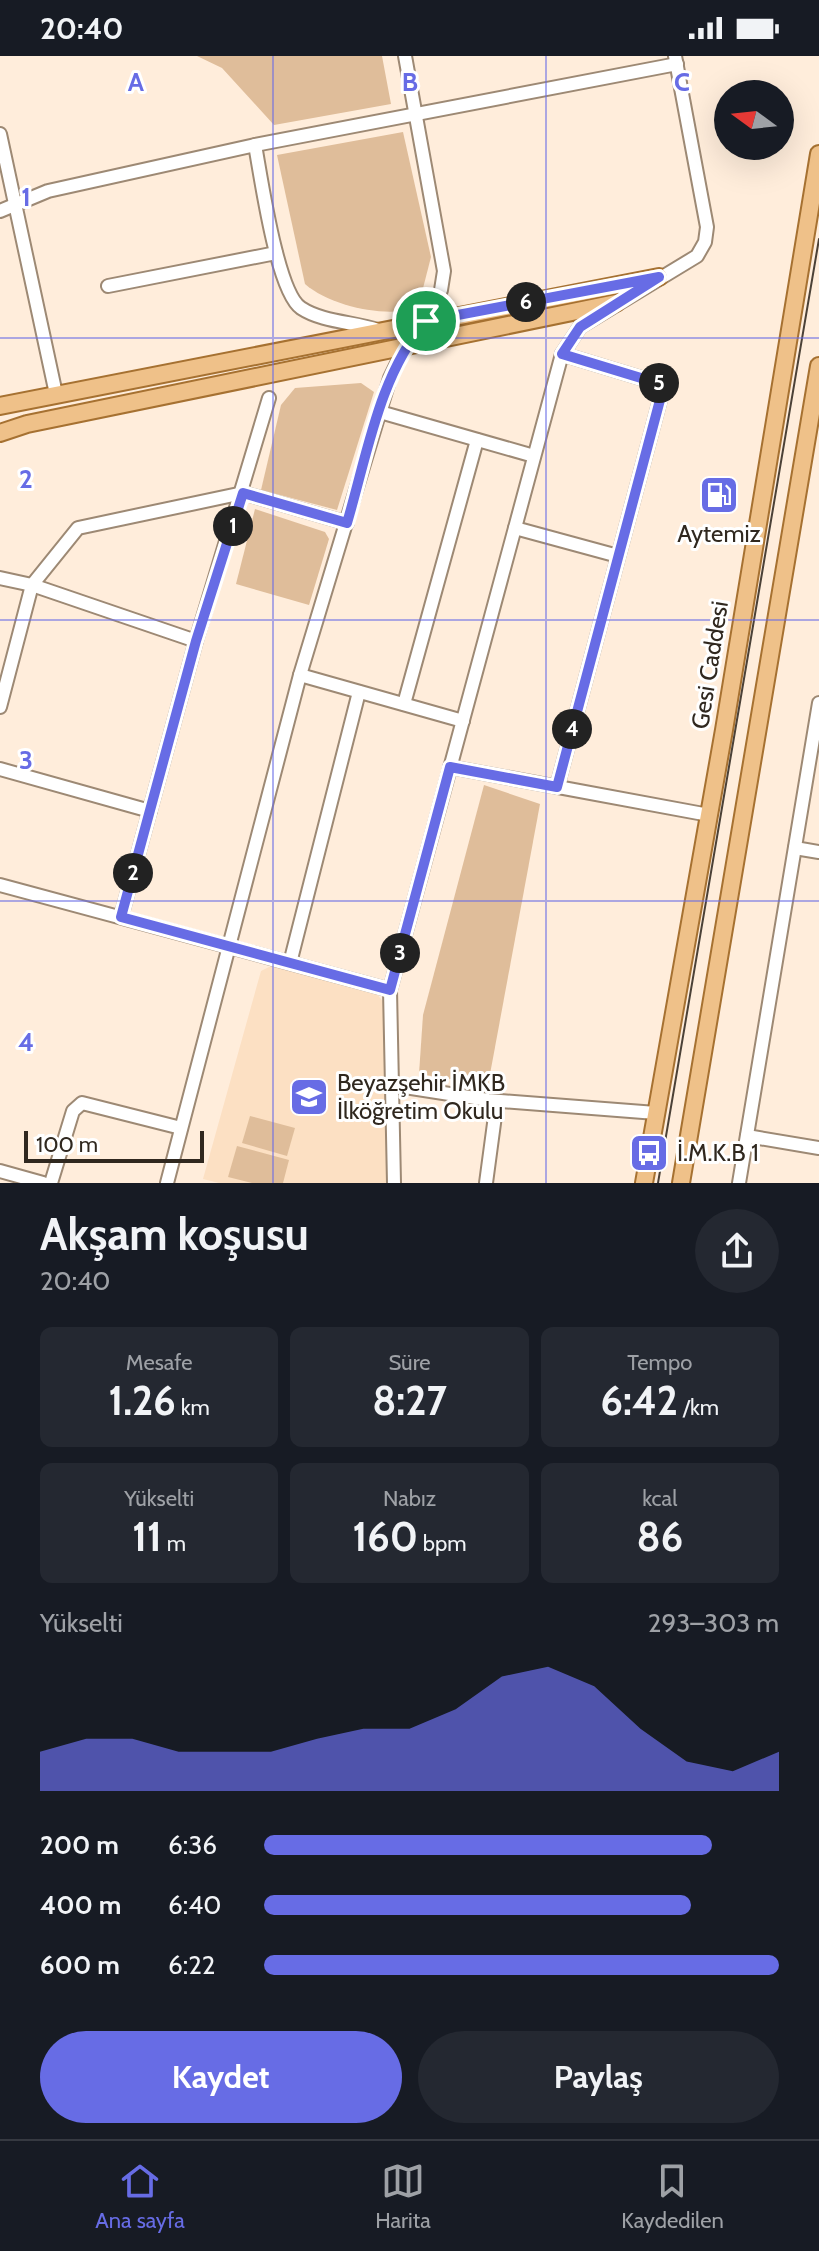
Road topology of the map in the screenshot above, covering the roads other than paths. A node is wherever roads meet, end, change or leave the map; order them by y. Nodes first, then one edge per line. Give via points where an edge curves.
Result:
1 (405, 56) edge
2 (676, 60) edge
3 (417, 111) junction
4 (0, 134) edge
5 (255, 145) junction
6 (819, 154) edge
7 (14, 203) junction
8 (0, 211) edge
9 (276, 253) junction
10 (659, 277) junction
11 (108, 286) dead end
12 (616, 303) junction
13 (426, 321) junction
14 (378, 330) junction
15 (407, 343) junction
16 (562, 354) junction
17 (819, 366) edge
18 (56, 394) junction
19 (269, 398) dead end
20 (0, 406) edge
21 (380, 412) junction
22 (815, 419) edge
23 (0, 433) edge
24 (477, 440) junction
25 (534, 456) junction
26 (243, 493) junction
27 (347, 523) junction
28 (515, 528) junction
29 (618, 556) junction
30 (0, 578) edge
31 (32, 585) junction
32 (196, 641) junction
33 (300, 675) junction
34 (359, 692) junction
35 (819, 703) edge
36 (404, 704) junction
37 (0, 707) edge
38 (463, 721) junction
39 (450, 767) junction
40 (0, 769) edge
41 (813, 779) edge
42 (557, 787) junction
43 (150, 811) junction
44 (709, 815) junction
45 (795, 848) junction
46 (819, 852) edge
47 (0, 885) edge
48 (121, 917) junction
49 (229, 946) junction
50 (290, 963) junction
51 (390, 990) junction
52 (392, 1085) junction
53 (497, 1101) junction
54 (656, 1113) junction
55 (181, 1128) junction
56 (747, 1136) junction
57 (819, 1148) edge
58 (0, 1171) edge
59 (43, 1183) edge
60 (51, 1183) edge
61 (167, 1183) edge
62 (394, 1183) edge
63 (486, 1183) edge
64 (644, 1183) edge
65 (681, 1183) edge
66 (739, 1183) edge

1 - 3 street
2 - 3 street
2 - 10 street via 707,234 697,256
3 - 5 street
3 - 13 street via 444,271
4 - 7 street
5 - 7 street
5 - 9 street
6 - 44 main road, Gesi Caddesi
7 - 8 street
7 - 18 street
9 - 11 street
9 - 14 street via 296,304 320,316
10 - 12 street
10 - 13 main road
12 - 15 main road
12 - 16 street via 580,327
13 - 14 main road
13 - 15 street
14 - 18 main road
15 - 21 street
15 - 23 main road
16 - 25 street
16 - 29 street via 664,385
17 - 22 main road
18 - 20 main road
19 - 26 street
21 - 24 street
21 - 27 street
22 - 65 main road
24 - 25 street
24 - 36 street
25 - 28 street
26 - 27 street
26 - 31 street via 78,528
26 - 32 street
27 - 33 street
28 - 29 street
28 - 38 street
29 - 42 street
30 - 31 street
31 - 32 street
31 - 37 street
32 - 43 street
33 - 34 street
33 - 49 street
34 - 36 street
34 - 50 street
35 - 41 street
36 - 38 street
38 - 39 street
39 - 42 street
39 - 51 street
40 - 43 street
41 - 45 street
42 - 44 street
43 - 48 street
44 - 54 main road, Gesi Caddesi
45 - 46 street
45 - 56 street
47 - 48 street
48 - 49 street
49 - 50 street
49 - 55 street
50 - 51 street
51 - 52 street
52 - 53 street
52 - 62 street
53 - 54 street
53 - 63 street
54 - 64 main road, Gesi Caddesi
55 - 60 street via 82,1103 73,1111
55 - 61 street
56 - 57 street
56 - 66 street
58 - 59 street

